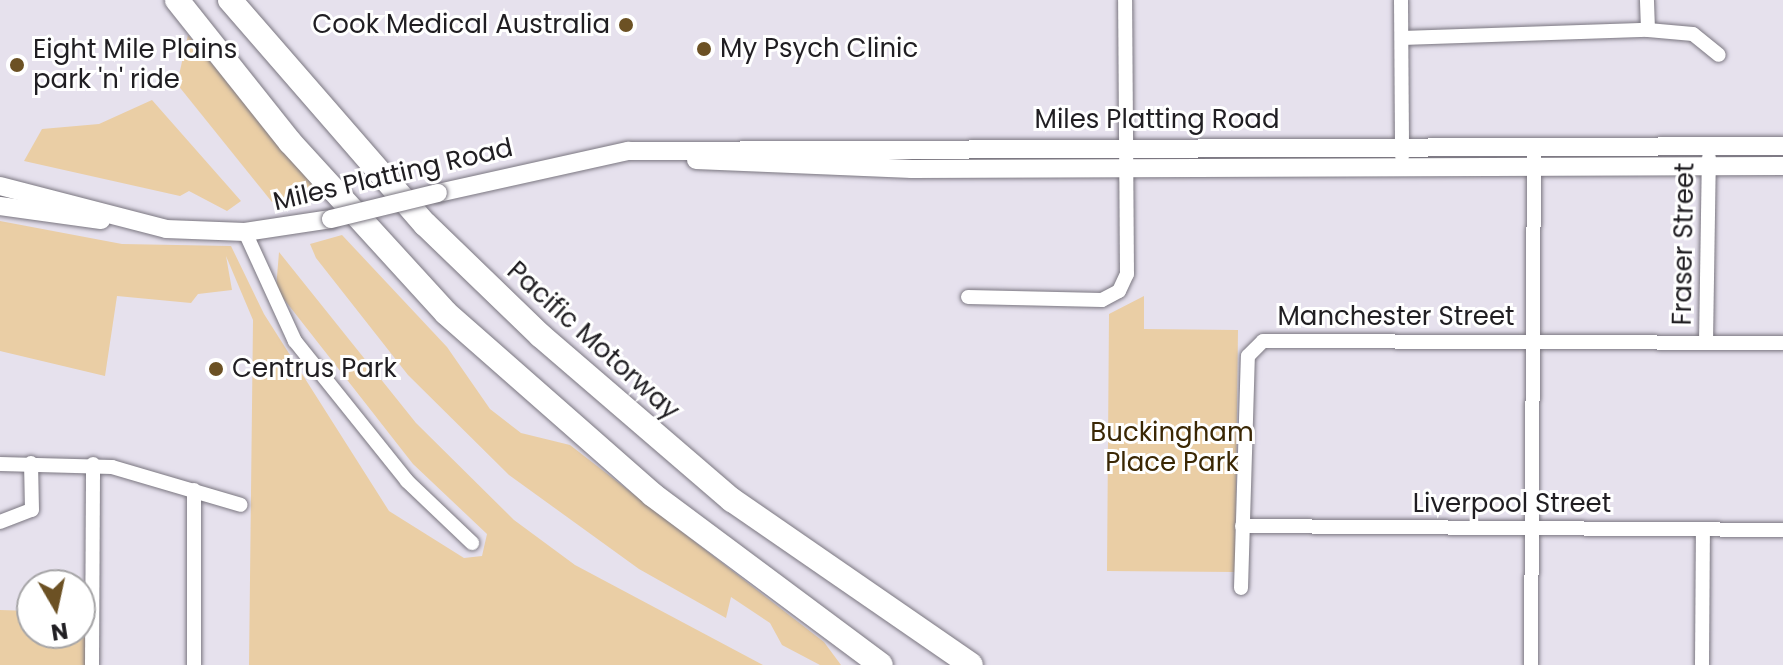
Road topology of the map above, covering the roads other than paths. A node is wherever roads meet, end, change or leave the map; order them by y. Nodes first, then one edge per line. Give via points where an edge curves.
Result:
1 (177, 0) edge
2 (230, 0) edge
3 (1125, 0) edge
4 (1401, 0) edge
5 (1647, 0) edge
6 (1648, 30) junction
7 (1402, 38) junction
8 (1719, 55) dead end
9 (1125, 145) junction
10 (1709, 146) junction
11 (1783, 146) edge
12 (1402, 155) junction
13 (1535, 156) junction
14 (1709, 165) junction
15 (1783, 166) edge
16 (1126, 168) junction
17 (534, 169) junction
18 (0, 186) edge
19 (0, 206) edge
20 (120, 221) junction
21 (253, 231) junction
22 (968, 297) dead end
23 (1534, 341) junction
24 (1706, 342) junction
25 (1783, 343) edge
26 (31, 463) junction
27 (0, 464) edge
28 (93, 464) junction
29 (194, 490) junction
30 (241, 505) dead end
31 (0, 522) edge
32 (1242, 526) junction
33 (1531, 528) junction
34 (1703, 530) junction
35 (1783, 530) edge
36 (472, 543) dead end
37 (1241, 588) dead end
38 (92, 665) edge
39 (194, 665) edge
40 (881, 665) edge
41 (971, 665) edge
42 (1531, 665) edge
43 (1702, 665) edge

1 - 40 highway via 290,142 446,313 653,495
2 - 41 highway, Pacific Motorway via 425,224 541,336 732,500
3 - 9 street
4 - 7 street
5 - 6 street
6 - 7 street
6 - 8 street via 1693,34
7 - 12 street
9 - 12 main road, Miles Platting Road
9 - 16 street
9 - 17 main road, Miles Platting Road via 628,151
10 - 11 main road, Miles Platting Road
10 - 13 main road, Miles Platting Road
10 - 14 street, Fraser Street
12 - 13 main road, Miles Platting Road
12 - 16 main road, Miles Platting Road
13 - 14 main road, Miles Platting Road
13 - 23 street
14 - 15 main road, Miles Platting Road
14 - 24 street, Fraser Street
16 - 17 main road, Miles Platting Road via 679,159
16 - 22 street via 1127,274 1119,291 1102,300
17 - 21 main road, Miles Platting Road, bridge via 331,219
18 - 20 main road, Miles Platting Road
19 - 20 main road, Miles Platting Road
20 - 21 main road, Miles Platting Road
21 - 36 street via 295,341 407,481
23 - 24 street, Manchester Street
23 - 32 street, Manchester Street via 1253,346
23 - 33 street
24 - 25 street, Manchester Street
26 - 27 street
26 - 28 street
26 - 31 street via 32,510
28 - 29 street
28 - 38 street
29 - 30 street
29 - 39 street
32 - 33 street, Liverpool Street
32 - 37 street, Manchester Street
33 - 34 street, Liverpool Street
33 - 42 street
34 - 35 street, Liverpool Street
34 - 43 street

